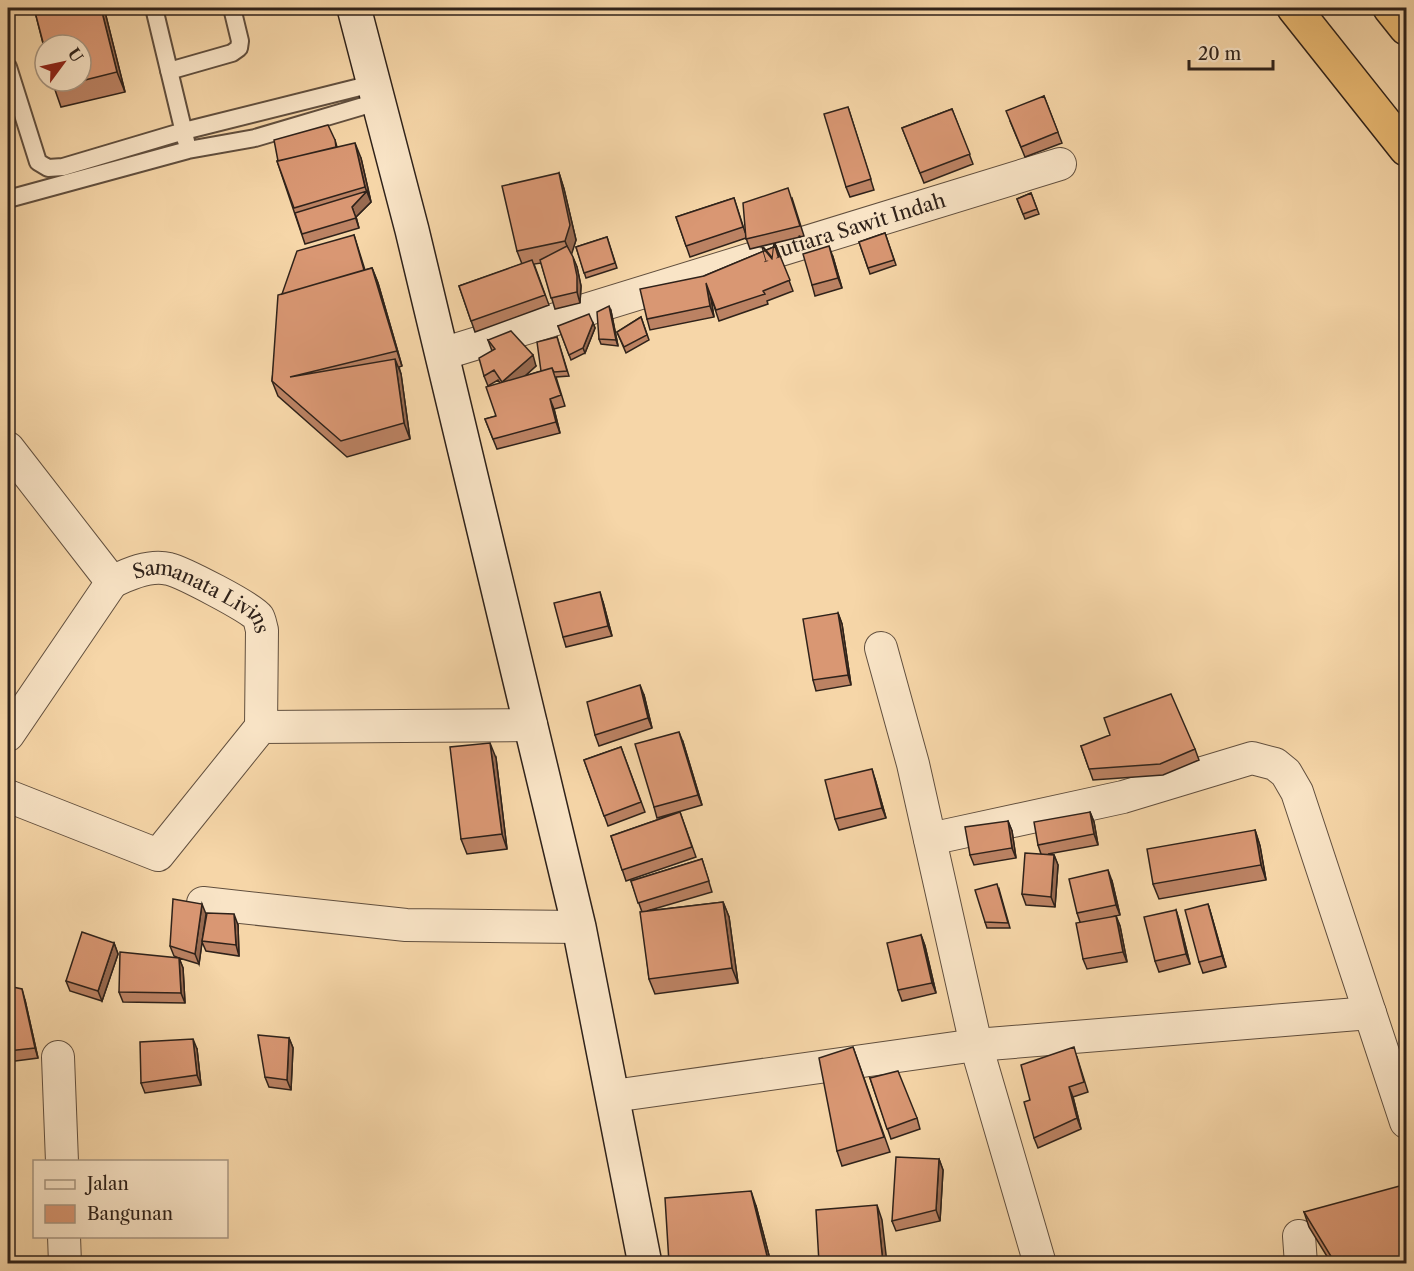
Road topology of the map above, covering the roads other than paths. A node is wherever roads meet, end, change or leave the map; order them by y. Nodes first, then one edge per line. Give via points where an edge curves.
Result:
1 (154, 8) edge
2 (232, 8) edge
3 (354, 8) edge
4 (1294, 8) edge
5 (1390, 8) edge
6 (1407, 28) edge
7 (8, 67) edge
8 (169, 71) junction
9 (374, 93) junction
10 (184, 131) junction
11 (1407, 149) edge
12 (188, 150) junction
13 (1060, 164) dead end
14 (8, 199) edge
15 (442, 354) junction
16 (8, 448) edge
17 (112, 582) junction
18 (881, 648) dead end
19 (531, 725) junction
20 (261, 727) junction
21 (8, 735) edge
22 (8, 796) edge
23 (930, 839) junction
24 (203, 903) edge
25 (579, 927) junction
26 (1370, 1013) junction
27 (976, 1045) junction
28 (58, 1057) dead end
29 (613, 1096) junction
30 (1407, 1122) edge
31 (62, 1160) edge
32 (64, 1238) edge
33 (65, 1263) edge
34 (645, 1263) edge
35 (1040, 1263) edge

1 - 8 lane
2 - 8 lane via 239,48
3 - 9 street
4 - 11 highway
5 - 6 highway
7 - 10 lane via 38,162 48,168
8 - 10 lane
9 - 10 lane
9 - 12 lane via 255,138
9 - 15 street
10 - 12 lane
12 - 14 lane
13 - 15 street, Mutiara Sawit Indah
15 - 19 street
16 - 17 street, Samanata Livins
17 - 20 street, Samanata Livins via 153,568 169,569 242,604 258,616 262,630
17 - 21 street, Samanata Livins
18 - 23 street
19 - 20 street
19 - 25 street
20 - 22 street via 158,855
23 - 26 street via 1123,797 1252,758 1275,764 1286,773 1297,792
23 - 27 street
24 - 25 street via 406,925
25 - 29 street
26 - 27 street
26 - 30 street
27 - 29 street
27 - 35 street
28 - 31 street
29 - 34 street
32 - 33 street

